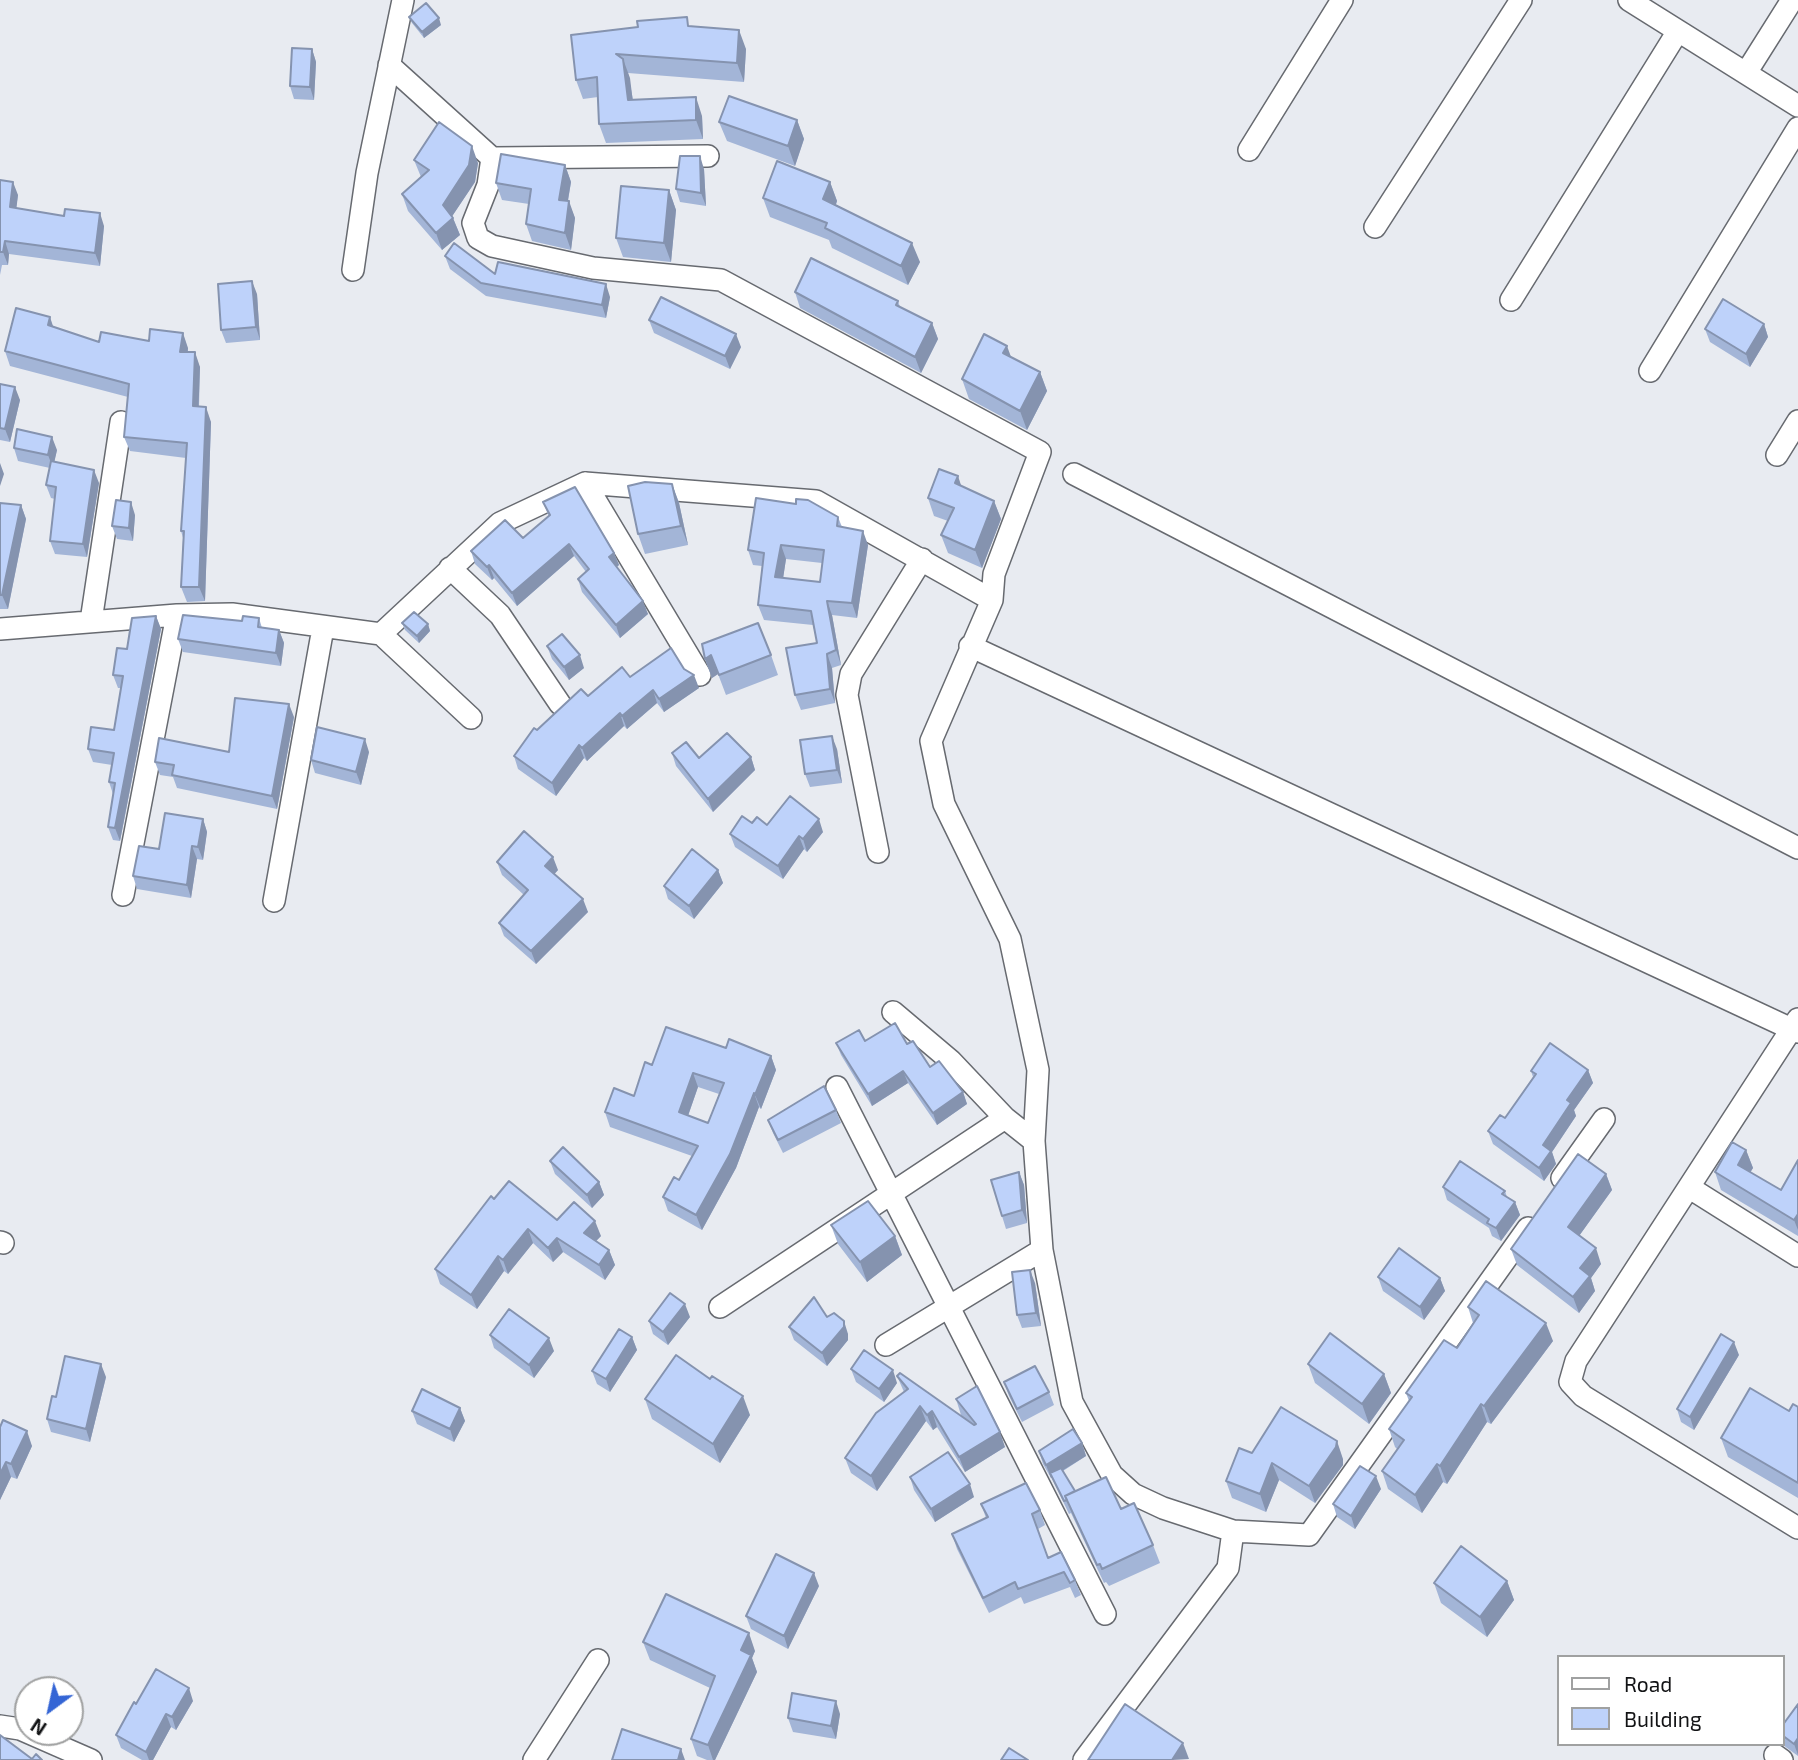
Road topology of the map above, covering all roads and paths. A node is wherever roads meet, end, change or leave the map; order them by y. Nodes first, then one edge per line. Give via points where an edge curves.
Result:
1 (403, 0) edge
2 (1521, 0) edge
3 (1629, 0) edge
4 (1792, 0) edge
5 (1336, 2) edge
6 (1678, 31) junction
7 (390, 65) junction
8 (1746, 73) junction
9 (1798, 106) edge
10 (1798, 128) edge
11 (1249, 150) dead end
12 (708, 156) dead end
13 (492, 158) junction
14 (1375, 227) dead end
15 (353, 270) dead end
16 (1511, 300) dead end
17 (1650, 371) dead end
18 (1798, 421) edge
19 (121, 422) dead end
20 (1777, 455) dead end
21 (1074, 474) dead end
22 (585, 483) junction
23 (922, 559) junction
24 (450, 568) junction
25 (992, 600) junction
26 (177, 615) junction
27 (91, 621) junction
28 (323, 628) junction
29 (0, 629) edge
30 (381, 634) junction
31 (970, 646) junction
32 (700, 675) dead end
33 (560, 704) edge
34 (471, 718) dead end
35 (1798, 848) edge
36 (878, 852) dead end
37 (123, 895) dead end
38 (274, 901) dead end
39 (893, 1012) dead end
40 (1796, 1026) edge
41 (837, 1087) dead end
42 (1005, 1118) junction
43 (1604, 1119) dead end
44 (1034, 1141) junction
45 (1690, 1188) junction
46 (892, 1193) junction
47 (1042, 1250) junction
48 (1798, 1256) edge
49 (951, 1306) junction
50 (720, 1307) dead end
51 (886, 1345) dead end
52 (1798, 1528) edge
53 (1233, 1531) junction
54 (1105, 1614) dead end
55 (598, 1660) dead end
56 (0, 1726) edge
57 (92, 1760) edge
58 (534, 1760) edge
59 (1084, 1760) edge

1 - 7 street
2 - 14 street
3 - 6 street
4 - 8 street
5 - 11 street
6 - 8 street
6 - 16 street
7 - 13 street
7 - 15 street
8 - 9 street
10 - 17 street
12 - 13 street
13 - 25 street via 488,185 473,223 478,238 492,246 593,268 722,280 1040,452 994,574
18 - 20 street
19 - 27 street
21 - 35 street
22 - 23 street via 816,501
22 - 24 street via 500,523
22 - 32 street
23 - 25 street
23 - 36 street via 851,674 847,695
24 - 30 street
24 - 33 street via 500,615
25 - 31 street
26 - 27 street
26 - 28 street via 232,614
26 - 37 street
27 - 29 street
28 - 30 street
28 - 38 street
30 - 34 street
31 - 40 street
31 - 44 street via 930,741 944,804 1010,939 1038,1070
39 - 42 street via 951,1060
40 - 45 street
41 - 46 street
42 - 44 street
42 - 46 street
43 - 53 street via 1309,1535
44 - 47 street
45 - 48 street
45 - 52 street via 1576,1361 1570,1382 1583,1396
46 - 49 street
46 - 50 street
47 - 49 street
47 - 53 street via 1072,1402 1112,1475 1133,1494 1163,1508
49 - 51 street
49 - 54 street
53 - 59 street via 1228,1568
55 - 58 street
56 - 57 street via 20,1729

